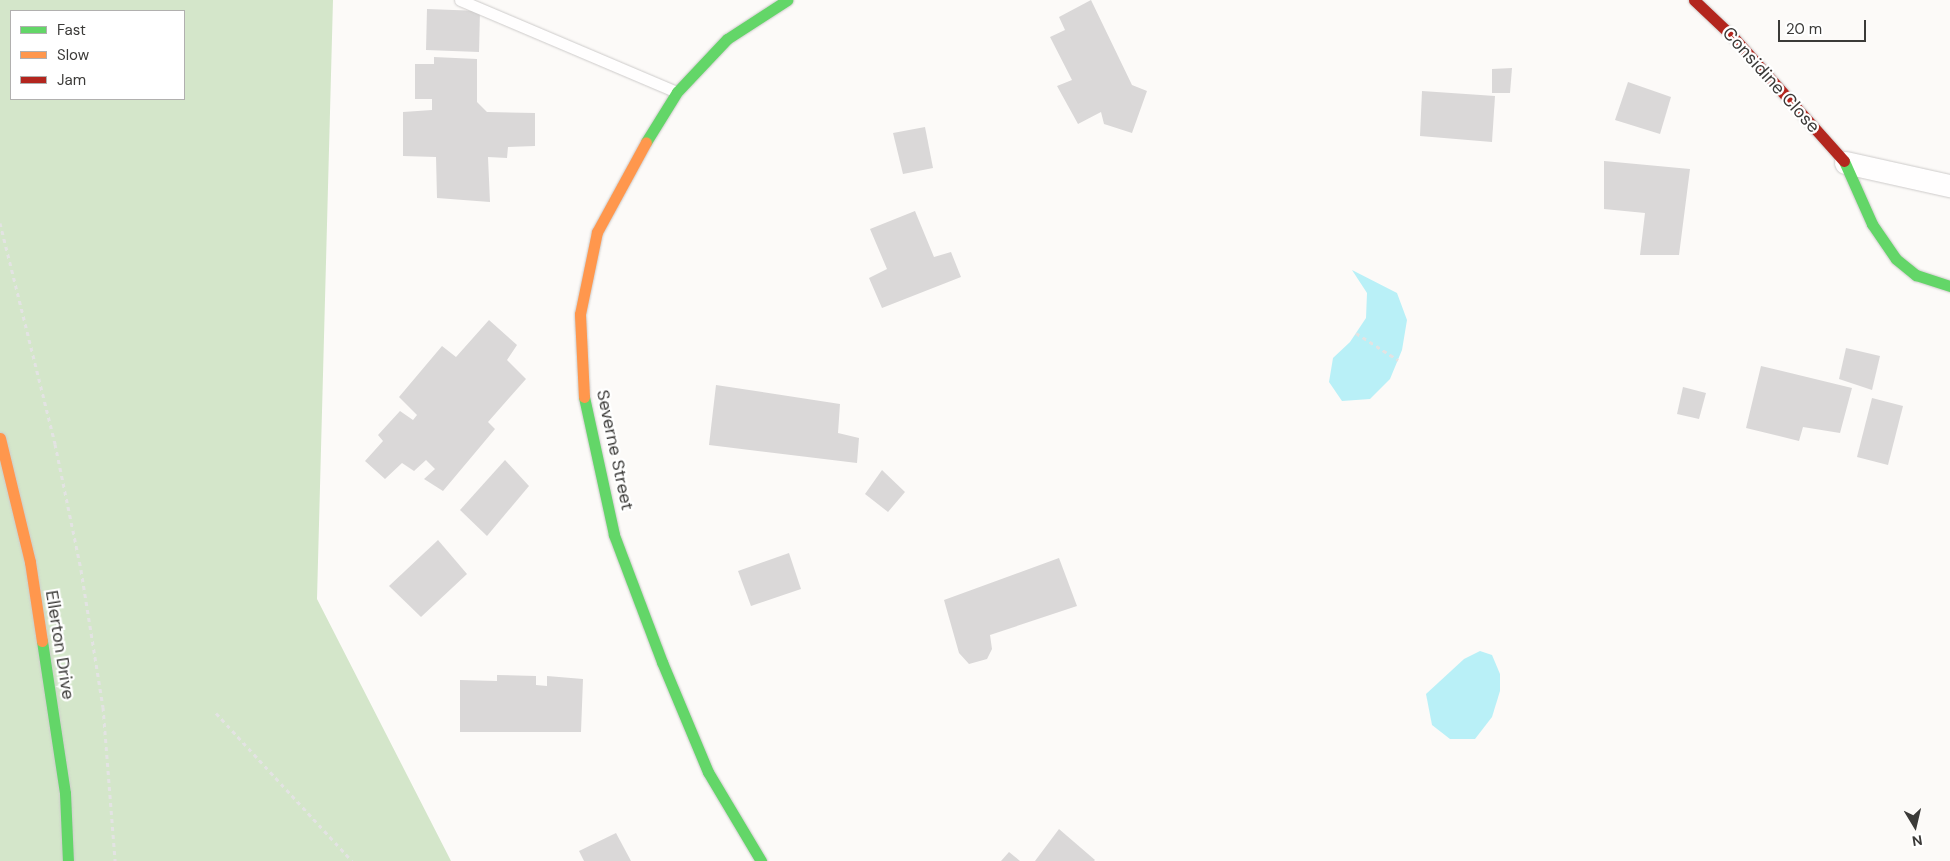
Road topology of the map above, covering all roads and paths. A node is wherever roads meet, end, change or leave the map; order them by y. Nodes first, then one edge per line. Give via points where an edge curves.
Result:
1 (460, 0) edge
2 (787, 0) edge
3 (1694, 0) edge
4 (677, 92) junction
5 (1846, 163) junction
6 (1950, 186) edge
7 (0, 223) edge
8 (1950, 286) edge
9 (1356, 333) dead end
10 (1398, 360) dead end
11 (0, 438) edge
12 (216, 713) dead end
13 (68, 861) edge
14 (115, 861) edge
15 (352, 861) edge
16 (761, 861) edge

1 - 4 lane
2 - 4 street, Severne Street via 727,39
3 - 5 street, Considine Close via 1734,38
4 - 16 street, Severne Street via 638,155 597,232 580,314 584,400 614,535 662,662 708,772
5 - 6 street
5 - 8 street, Considine Close via 1872,224 1896,259 1916,275
7 - 14 path via 55,444 81,570 103,706
9 - 10 path
11 - 13 street, Ellerton Drive via 30,562 65,793
12 - 15 path

